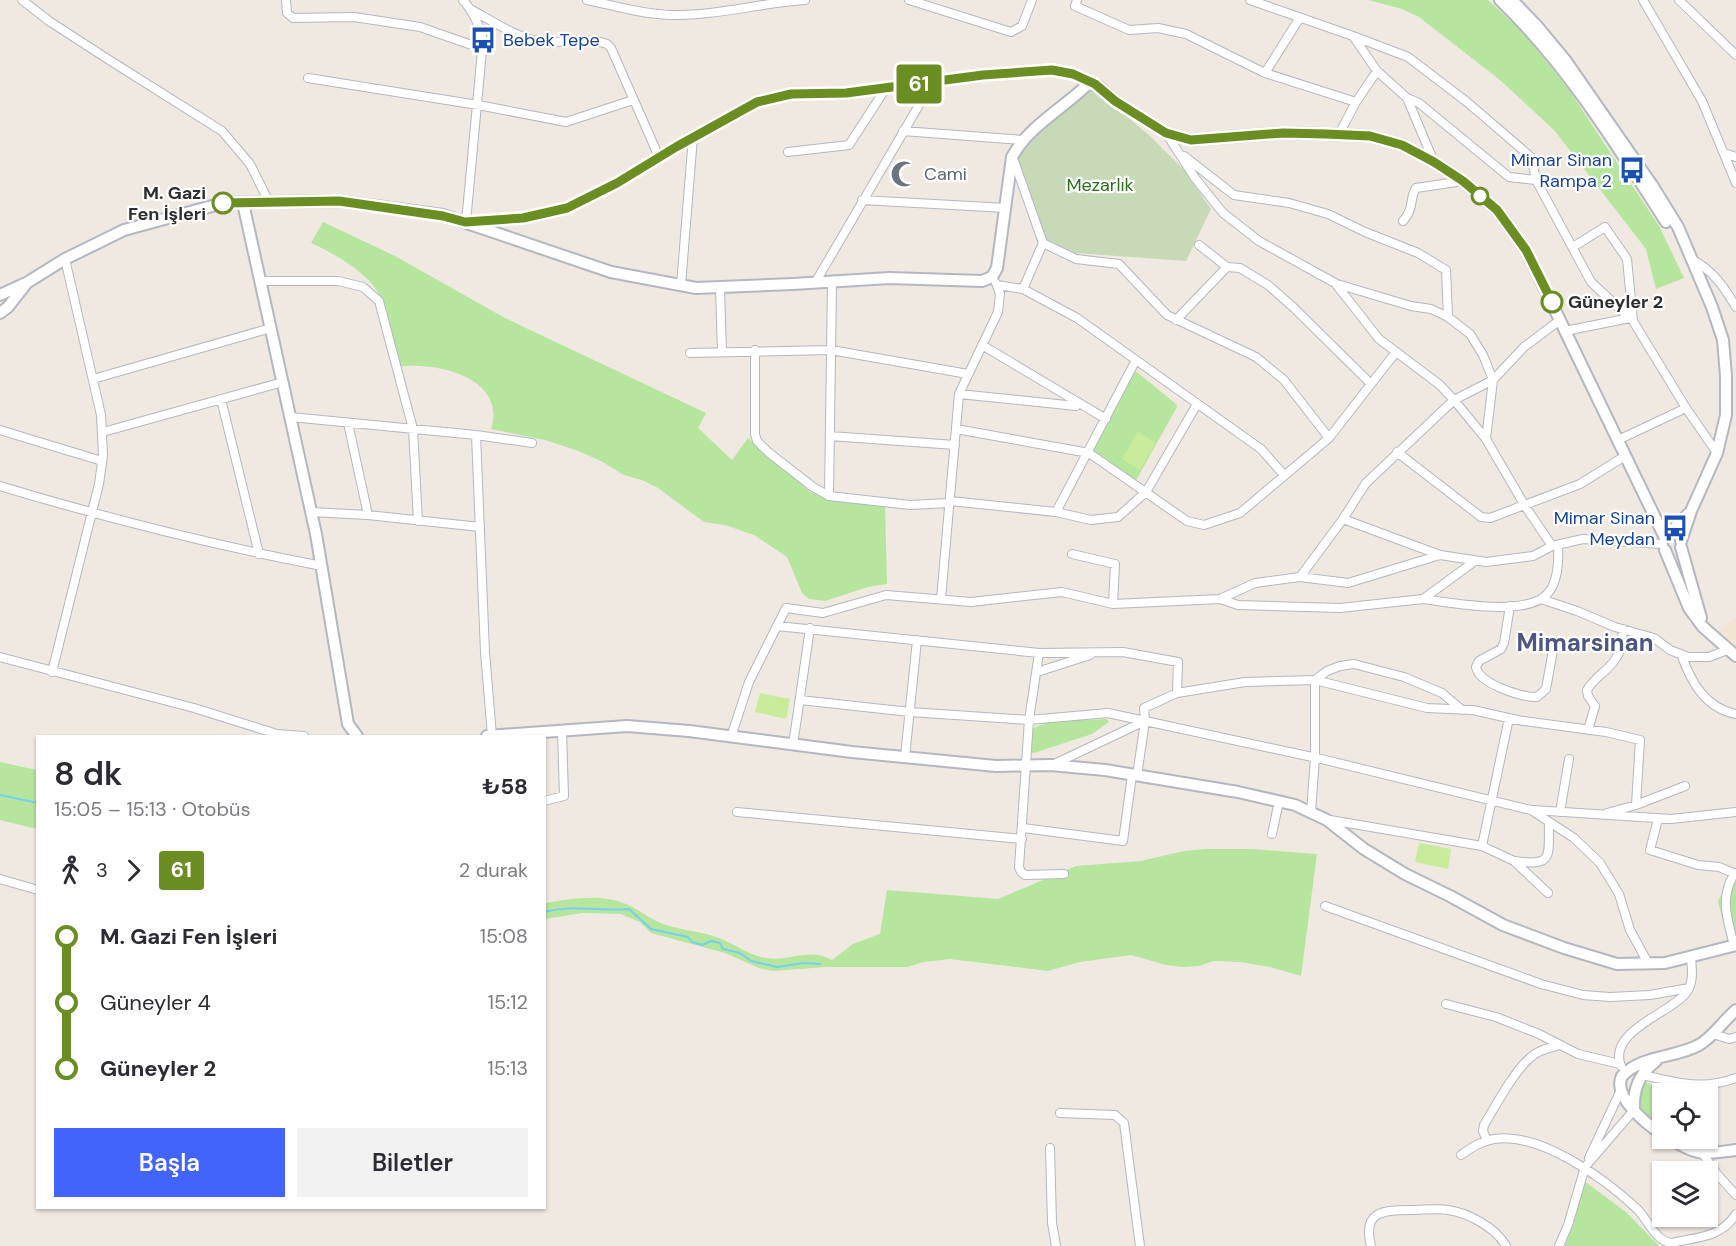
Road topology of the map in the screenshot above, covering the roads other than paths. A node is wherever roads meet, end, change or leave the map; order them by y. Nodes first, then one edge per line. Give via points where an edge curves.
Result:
1 (22, 0) edge
2 (286, 0) edge
3 (463, 0) edge
4 (587, 0) edge
5 (805, 0) edge
6 (909, 0) edge
7 (1032, 0) edge
8 (1077, 0) edge
9 (1250, 0) edge
10 (1500, 0) edge
11 (1512, 0) edge
12 (1644, 0) edge
13 (1679, 0) edge
14 (472, 10) junction
15 (1299, 19) junction
16 (1353, 36) junction
17 (483, 49) junction
18 (1736, 55) edge
19 (1377, 71) junction
20 (1264, 73) junction
21 (308, 78) dead end
22 (932, 82) junction
23 (1092, 84) junction
24 (886, 88) junction
25 (1407, 98) junction
26 (633, 99) junction
27 (1356, 102) junction
28 (478, 105) junction
29 (903, 131) junction
30 (1166, 133) junction
31 (1339, 134) junction
32 (693, 137) junction
33 (1023, 140) junction
34 (1178, 151) junction
35 (788, 152) dead end
36 (1724, 153) junction
37 (659, 157) junction
38 (1012, 157) junction
39 (1736, 157) edge
40 (1434, 162) junction
41 (1536, 180) junction
42 (1463, 181) junction
43 (1736, 183) edge
44 (862, 200) junction
45 (269, 202) junction
46 (243, 203) junction
47 (1006, 208) junction
48 (1403, 221) dead end
49 (465, 222) junction
50 (1043, 243) junction
51 (1199, 245) dead end
52 (1573, 247) junction
53 (65, 259) junction
54 (1691, 260) junction
55 (1227, 267) junction
56 (260, 281) junction
57 (994, 281) junction
58 (27, 282) junction
59 (832, 282) junction
60 (815, 283) junction
61 (1335, 283) junction
62 (681, 285) junction
63 (720, 287) junction
64 (1023, 289) junction
65 (0, 294) edge
66 (1736, 308) edge
67 (0, 313) edge
68 (1448, 317) junction
69 (1176, 320) junction
70 (1560, 320) junction
71 (1632, 320) junction
72 (271, 328) junction
73 (1565, 331) junction
74 (982, 345) junction
75 (755, 350) junction
76 (831, 350) junction
77 (722, 352) junction
78 (1396, 352) junction
79 (690, 353) dead end
80 (1136, 360) junction
81 (968, 374) junction
82 (93, 379) junction
83 (1492, 380) junction
84 (283, 382) junction
85 (1371, 384) junction
86 (959, 394) junction
87 (221, 399) junction
88 (1454, 400) junction
89 (1197, 404) junction
90 (1081, 406) junction
91 (1686, 408) junction
92 (291, 417) junction
93 (1106, 419) junction
94 (348, 423) junction
95 (413, 429) junction
96 (956, 429) junction
97 (0, 430) edge
98 (103, 432) junction
99 (476, 435) junction
100 (830, 436) junction
101 (1329, 438) junction
102 (1486, 439) junction
103 (1618, 440) junction
104 (532, 443) dead end
105 (955, 445) junction
106 (1397, 452) junction
107 (1089, 453) junction
108 (1717, 453) junction
109 (1625, 456) junction
110 (102, 461) junction
111 (1284, 476) junction
112 (0, 486) edge
113 (1146, 492) junction
114 (829, 496) junction
115 (950, 502) junction
116 (1525, 506) junction
117 (311, 512) junction
118 (1056, 512) junction
119 (1690, 512) junction
120 (92, 514) junction
121 (368, 515) junction
122 (1343, 519) junction
123 (418, 521) junction
124 (480, 527) junction
125 (1665, 542) junction
126 (1681, 544) junction
127 (1555, 546) junction
128 (259, 554) junction
129 (1072, 554) dead end
130 (1440, 555) junction
131 (1475, 561) junction
132 (322, 566) junction
133 (1300, 577) junction
134 (1220, 598) junction
135 (941, 599) junction
136 (1423, 599) junction
137 (1541, 599) junction
138 (1113, 604) junction
139 (1510, 606) junction
140 (777, 626) junction
141 (1703, 627) junction
142 (810, 628) junction
143 (1623, 629) junction
144 (917, 640) junction
145 (1553, 650) dead end
146 (1100, 652) junction
147 (1039, 653) junction
148 (1732, 653) edge
149 (1681, 654) junction
150 (0, 657) edge
151 (52, 672) junction
152 (1037, 672) junction
153 (1315, 680) junction
154 (1176, 693) junction
155 (800, 700) junction
156 (1462, 710) junction
157 (910, 712) junction
158 (1736, 714) edge
159 (1509, 718) junction
160 (1029, 720) junction
161 (1145, 721) junction
162 (562, 730) junction
163 (1588, 730) junction
164 (290, 735) edge
165 (356, 735) edge
166 (492, 735) edge
167 (504, 735) edge
168 (731, 737) junction
169 (794, 745) junction
170 (905, 757) junction
171 (1315, 757) junction
172 (1569, 759) dead end
173 (1026, 765) junction
174 (1050, 765) junction
175 (1135, 775) junction
176 (1685, 786) dead end
177 (546, 800) edge
178 (1493, 800) junction
179 (1279, 801) junction
180 (1636, 805) junction
181 (1531, 810) junction
182 (736, 812) dead end
183 (1311, 812) junction
184 (1560, 812) junction
185 (1736, 812) edge
186 (1600, 815) junction
187 (1658, 819) junction
188 (1327, 820) junction
189 (1549, 822) junction
190 (1023, 828) junction
191 (1272, 834) dead end
192 (1022, 839) junction
193 (1482, 846) junction
194 (1514, 861) junction
195 (1064, 874) dead end
196 (1735, 874) edge
197 (0, 879) edge
198 (36, 889) edge
199 (1548, 893) dead end
200 (1325, 906) dead end
201 (1735, 946) edge
202 (1691, 957) junction
203 (1648, 963) junction
204 (1689, 988) junction
205 (1446, 1004) dead end
206 (1736, 1010) edge
207 (1713, 1034) junction
208 (1736, 1037) edge
209 (1560, 1045) junction
210 (1666, 1056) junction
211 (1623, 1068) junction
212 (1642, 1075) junction
213 (1736, 1078) edge
214 (1620, 1092) junction
215 (1634, 1110) junction
216 (1059, 1113) dead end
217 (1652, 1128) edge
218 (1487, 1141) junction
219 (1050, 1148) dead end
220 (1685, 1149) edge
221 (1736, 1150) edge
222 (1703, 1154) junction
223 (1461, 1155) dead end
224 (1585, 1167) junction
225 (1736, 1195) edge
226 (1736, 1214) edge
227 (1056, 1246) edge
228 (1140, 1246) edge
229 (1371, 1246) edge
230 (1506, 1246) edge
231 (1559, 1246) edge

1 - 45 street via 222,131 250,164
2 - 17 street via 286,11 293,18 354,17 420,27
3 - 14 street
4 - 5 street via 671,15
6 - 7 street via 1011,32 1022,26
8 - 20 street via 1075,6 1129,30 1158,28 1186,34
9 - 15 street
10 - 54 street via 1538,39 1579,91
11 - 54 street via 1538,26 1594,100 1678,227
12 - 36 street via 1702,101
13 - 18 street
14 - 17 street via 479,23
14 - 26 street via 528,39 606,44
15 - 16 street
15 - 20 street
16 - 19 street
16 - 41 street via 1408,57 1467,102 1531,157
17 - 28 street
19 - 25 street
19 - 27 street
20 - 27 street
21 - 28 street
22 - 23 street via 1052,70 1073,74
22 - 24 street
22 - 29 street
23 - 30 street
23 - 33 street
24 - 32 street via 791,94 757,102
24 - 35 street via 849,145
25 - 40 street
25 - 41 street via 1419,103 1509,177
26 - 28 street via 566,122
26 - 37 street
27 - 31 street
28 - 49 street
29 - 33 street
29 - 44 street
30 - 31 street via 1191,140 1283,133
30 - 34 street
31 - 40 street via 1370,136 1402,145
32 - 37 street
32 - 62 street
33 - 38 street
34 - 61 street via 1223,213 1259,241
34 - 68 street via 1234,195 1289,203 1328,214 1418,253 1446,270
36 - 39 street
36 - 43 street
37 - 49 street via 567,208 523,218
38 - 47 street
38 - 50 street
40 - 42 street
41 - 52 street
42 - 48 street via 1416,188 1413,205
42 - 70 street via 1497,210 1526,250
44 - 47 street
44 - 60 street
45 - 46 street
45 - 49 street via 339,201
46 - 53 street via 223,203 124,230
46 - 56 street
47 - 57 street
49 - 62 street via 611,272
50 - 64 street
50 - 69 street via 1076,259 1119,264
51 - 55 street
52 - 71 street via 1591,282
52 - 71 street via 1605,227 1627,259
53 - 58 street
53 - 82 street
54 - 66 street via 1715,276
54 - 108 street via 1723,340 1726,415
55 - 69 street
55 - 85 street via 1240,268 1268,285
56 - 72 street
56 - 95 street via 338,281 363,287 379,301
57 - 59 street via 889,278
57 - 64 street
57 - 74 street via 1000,303
58 - 65 street
58 - 67 street
59 - 60 street
59 - 76 street
60 - 63 street
61 - 68 street
61 - 78 street via 1379,339
62 - 63 street
63 - 77 street
64 - 80 street via 1077,318
68 - 83 street via 1470,334
69 - 101 street via 1256,357 1284,380
70 - 73 street
70 - 83 street via 1524,347
71 - 73 street
71 - 91 street
72 - 82 street
72 - 84 street
73 - 103 street
74 - 81 street
74 - 90 street
75 - 76 street
75 - 77 street
75 - 114 street via 757,441
76 - 81 street
76 - 100 street
77 - 79 street
78 - 85 street
78 - 88 street
80 - 89 street
80 - 93 street
81 - 86 street
82 - 98 street
83 - 88 street
83 - 102 street
84 - 87 street
84 - 92 street
85 - 101 street
86 - 90 street
86 - 96 street
87 - 98 street
87 - 128 street
88 - 102 street
88 - 106 street
89 - 111 street via 1261,449
89 - 113 street
90 - 93 street
91 - 103 street
91 - 108 street
92 - 94 street
92 - 117 street
93 - 107 street
94 - 95 street
94 - 121 street
95 - 99 street
95 - 123 street
96 - 105 street
96 - 107 street
97 - 110 street
98 - 110 street
99 - 104 street
99 - 124 street
100 - 105 street
100 - 114 street
101 - 111 street
102 - 116 street
103 - 109 street
105 - 115 street
106 - 116 street via 1481,517 1490,518
106 - 122 street via 1365,483
107 - 113 street
107 - 118 street
108 - 119 street
109 - 116 street via 1580,484
109 - 125 street
110 - 120 street
111 - 113 street via 1240,513 1204,525 1187,521
112 - 120 street
113 - 118 street via 1118,517 1091,520
114 - 115 street via 909,505
115 - 118 street
115 - 135 street
116 - 127 street
117 - 121 street
117 - 132 street
119 - 125 street
119 - 126 street
120 - 128 street
120 - 151 street
121 - 123 street
122 - 130 street
122 - 133 street
123 - 124 street
124 - 166 street
125 - 126 street via 1677,536
125 - 126 street via 1674,554
125 - 127 street via 1582,539
125 - 141 street via 1689,608
126 - 141 street
127 - 131 street via 1533,556
127 - 137 street via 1557,574
128 - 132 street
129 - 138 street via 1115,564
130 - 131 street
130 - 133 street via 1348,583
131 - 136 street
132 - 165 street via 348,724
133 - 134 street via 1255,583
134 - 136 street via 1238,605 1340,609
134 - 138 street
135 - 138 street via 970,602 1062,592
135 - 140 street via 886,595 823,613 786,608
136 - 139 street
137 - 139 street
137 - 143 street
139 - 145 street via 1504,643 1496,654 1479,661 1476,670 1480,675 1502,689 1536,697 1546,688
140 - 142 street
140 - 168 street via 749,682
141 - 148 street
142 - 144 street
142 - 155 street
143 - 149 street via 1654,638
143 - 163 street via 1616,658 1587,690 1595,706
144 - 147 street
144 - 157 street
146 - 147 street
146 - 152 street
146 - 154 street via 1124,652 1178,662
147 - 152 street
148 - 149 street via 1709,657
149 - 158 street via 1696,687 1716,707
150 - 151 street
151 - 164 street
152 - 160 street
153 - 154 street via 1245,682
153 - 156 street via 1427,708
153 - 156 street via 1327,671 1354,664 1404,677 1442,693
153 - 171 street
154 - 161 street via 1144,708
155 - 157 street
155 - 169 street
156 - 159 street
157 - 160 street
157 - 170 street
159 - 163 street
159 - 178 street
160 - 161 street via 1108,713
160 - 173 street
161 - 171 street
161 - 174 street
161 - 175 street
162 - 167 street
162 - 168 street via 627,726
162 - 177 street via 564,796
163 - 180 street via 1640,740
168 - 169 street
169 - 170 street
170 - 173 street
171 - 178 street
171 - 183 street
172 - 184 street
173 - 174 street
173 - 190 street
174 - 175 street
175 - 179 street
175 - 190 street via 1123,841
176 - 180 street
178 - 181 street
178 - 193 street
179 - 183 street
179 - 191 street
180 - 186 street
181 - 184 street
181 - 189 street
182 - 192 street
183 - 188 street
184 - 186 street
185 - 187 street
186 - 187 street
187 - 196 street via 1650,850
188 - 193 street
188 - 203 street via 1405,874 1503,925 1617,964
189 - 194 street via 1545,860
189 - 203 street via 1574,838 1600,863 1619,894 1630,930
190 - 192 street
192 - 195 street via 1019,867 1023,874
193 - 194 street
194 - 199 street
196 - 201 street via 1725,898
197 - 198 street
200 - 204 street via 1541,984 1583,994 1610,997
201 - 202 street
202 - 203 street
202 - 204 street
204 - 211 street via 1679,1000 1630,1034 1623,1045
205 - 209 street via 1496,1017
206 - 207 street
207 - 208 street
207 - 210 street via 1698,1045
209 - 211 street
209 - 218 street via 1529,1058 1518,1071 1484,1125
210 - 211 street
210 - 212 street
211 - 214 street
212 - 213 street via 1700,1086 1719,1085
212 - 215 street via 1637,1083
214 - 215 street
214 - 224 street
215 - 217 street
215 - 224 street
216 - 228 street via 1115,1115 1124,1123
218 - 223 street
218 - 224 street via 1510,1138 1550,1149
219 - 227 street
220 - 222 street
221 - 222 street
222 - 225 street
224 - 226 street via 1639,1210 1666,1242 1720,1232
224 - 231 street
229 - 230 street via 1368,1230 1380,1212 1449,1210 1494,1231

